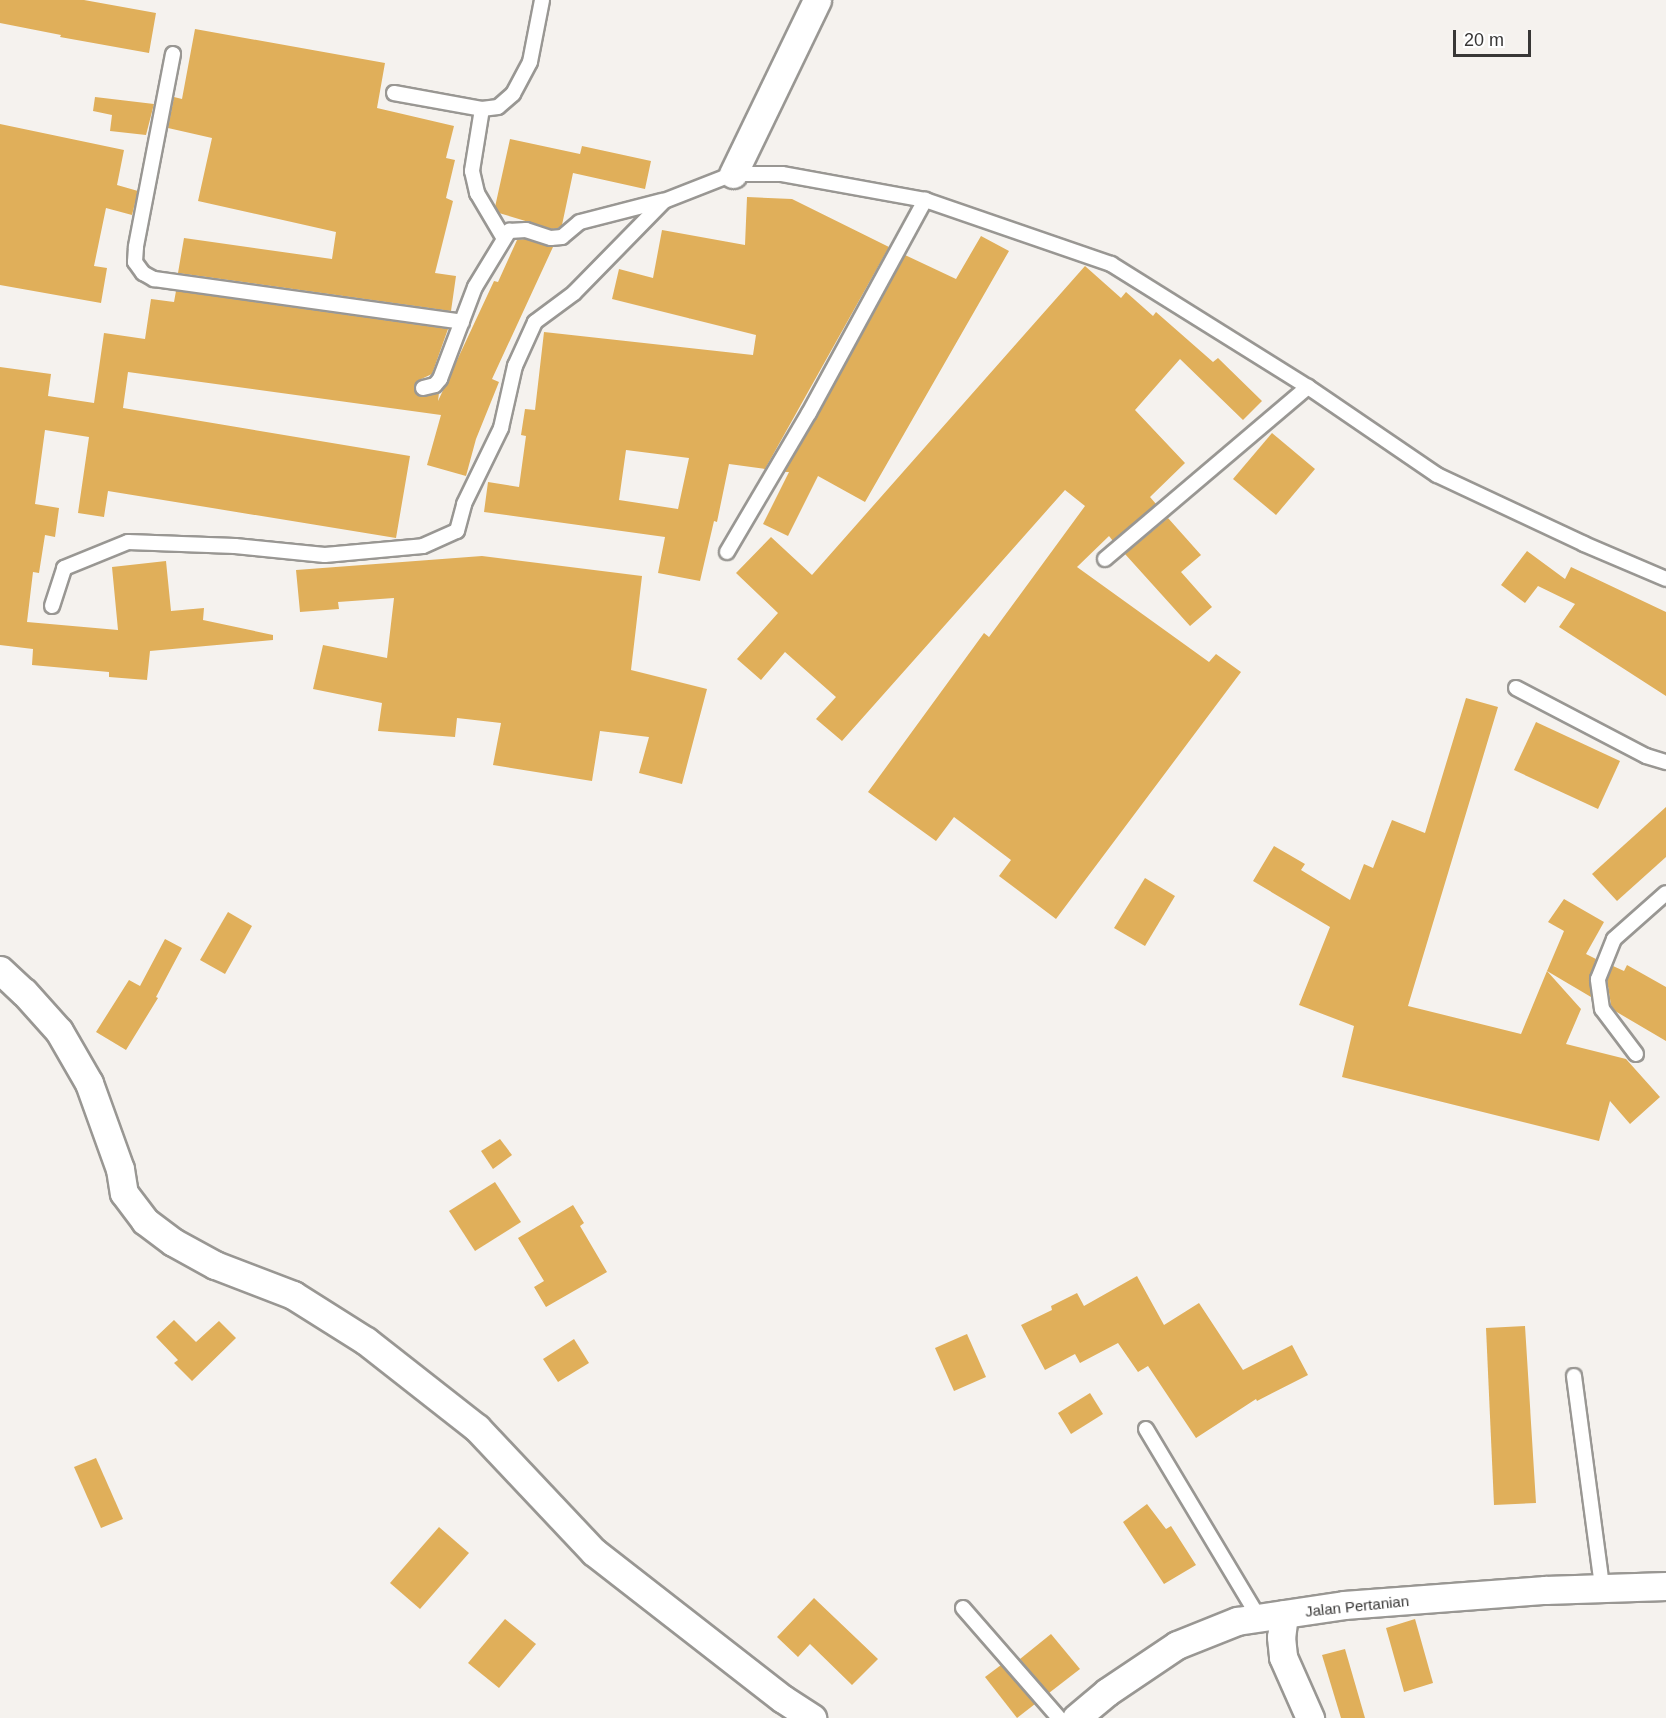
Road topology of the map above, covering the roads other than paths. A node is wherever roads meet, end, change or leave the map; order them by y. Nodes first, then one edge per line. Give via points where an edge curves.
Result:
1 (542, 0) edge
2 (817, 0) edge
3 (173, 54) dead end
4 (394, 93) dead end
5 (482, 109) junction
6 (733, 174) junction
7 (925, 200) junction
8 (664, 201) junction
9 (503, 237) junction
10 (462, 322) junction
11 (1308, 387) junction
12 (423, 388) dead end
13 (728, 552) dead end
14 (1105, 559) dead end
15 (1666, 579) edge
16 (52, 606) dead end
17 (1516, 688) dead end
18 (1666, 762) edge
19 (1666, 893) edge
20 (0, 970) edge
21 (1636, 1054) dead end
22 (1574, 1376) dead end
23 (1146, 1429) dead end
24 (1666, 1586) edge
25 (1602, 1587) junction
26 (963, 1608) dead end
27 (1272, 1616) junction
28 (813, 1718) edge
29 (1059, 1718) edge
30 (1077, 1718) edge
31 (1310, 1718) edge

1 - 5 lane via 530,62 521,80 498,107
2 - 6 street
3 - 10 lane via 136,247 135,262 143,273 154,279
4 - 5 lane
5 - 9 lane via 472,171 477,193
6 - 7 lane via 782,174
6 - 8 lane
7 - 11 lane via 1111,264
7 - 13 lane
8 - 9 lane via 580,222 561,237 515,229
8 - 16 lane via 574,293 535,322 514,366 501,428 464,504 457,531 423,546 325,555 235,546 128,542 64,568
9 - 10 lane via 475,287
10 - 12 lane via 440,380
11 - 14 lane
11 - 15 lane via 1437,475
17 - 18 lane via 1646,756
19 - 21 lane via 1614,939 1598,979 1602,1009
20 - 28 street via 59,1031 89,1083 120,1169 124,1192 145,1221 214,1265 292,1295 366,1341 477,1428 594,1552
22 - 25 lane
23 - 27 lane
24 - 25 street, Jalan Pertanian
25 - 27 street, Jalan Pertanian via 1344,1605
26 - 29 lane
27 - 30 street, Jalan Pertanian via 1237,1621 1177,1645 1107,1692
27 - 31 street via 1281,1637 1282,1657

